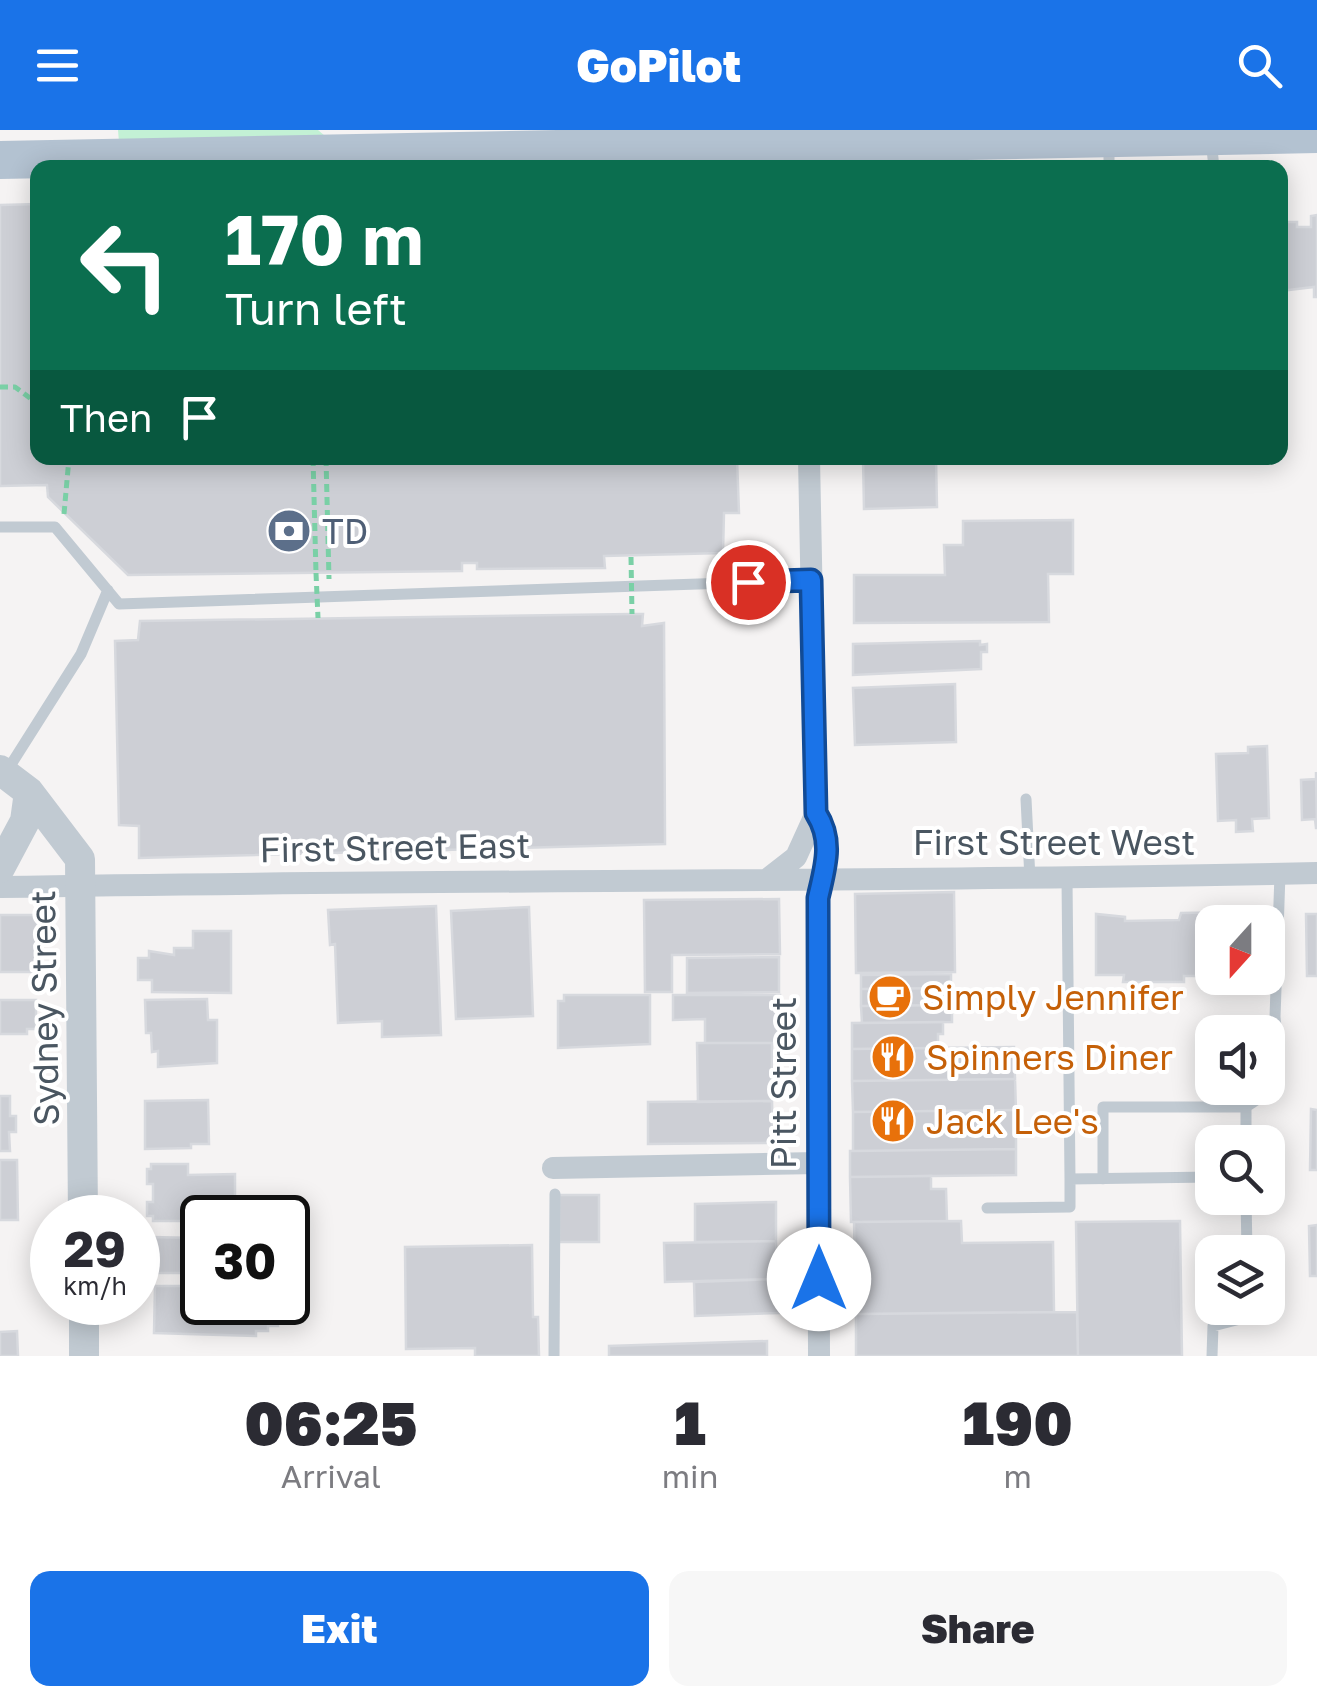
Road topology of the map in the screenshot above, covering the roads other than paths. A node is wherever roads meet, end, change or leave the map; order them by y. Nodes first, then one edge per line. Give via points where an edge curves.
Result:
1 (1317, 134) edge
2 (1211, 144) edge
3 (1109, 145) edge
4 (802, 147) edge
5 (358, 150) edge
6 (0, 160) edge
7 (809, 465) edge
8 (0, 526) edge
9 (811, 580) junction
10 (108, 590) junction
11 (11, 778) edge
12 (1026, 799) dead end
13 (816, 813) junction
14 (0, 868) edge
15 (1317, 873) edge
16 (1280, 874) junction
17 (780, 878) junction
18 (823, 878) junction
19 (1030, 879) junction
20 (1067, 879) junction
21 (80, 886) junction
22 (0, 888) edge
23 (1246, 1108) junction
24 (1246, 1125) edge
25 (818, 1163) junction
26 (554, 1168) dead end
27 (1195, 1177) edge
28 (1070, 1179) junction
29 (1103, 1179) junction
30 (554, 1194) dead end
31 (83, 1195) edge
32 (987, 1208) dead end
33 (84, 1325) edge
34 (1217, 1325) edge
35 (84, 1356) edge
36 (554, 1356) edge
37 (819, 1356) edge
38 (1212, 1356) edge

1 - 2 main road
2 - 3 main road
3 - 4 main road
4 - 5 main road
5 - 6 main road
7 - 9 street, Pitt Street
8 - 10 lane via 56,527
9 - 10 lane via 119,604
9 - 13 street, Pitt Street
10 - 11 lane via 81,654
11 - 14 street via 26,821
11 - 21 street, Sydney Street via 80,859
12 - 19 lane
13 - 17 street, Pitt Street
13 - 18 street, Pitt Street via 827,830
15 - 16 street, First Street West
16 - 20 street, First Street West
16 - 23 lane via 1279,1054 1270,1091
17 - 18 street, First Street West
17 - 21 street, First Street East
18 - 19 street, First Street West
18 - 25 street, Pitt Street
19 - 20 street, First Street West
20 - 28 lane
21 - 22 street, First Street East
21 - 31 street, Sydney Street
23 - 24 lane
23 - 29 lane via 1102,1108
25 - 26 street
25 - 37 street, Pitt Street
27 - 29 lane
28 - 29 lane
28 - 32 lane via 1070,1206
30 - 36 lane
33 - 35 street
34 - 38 lane

